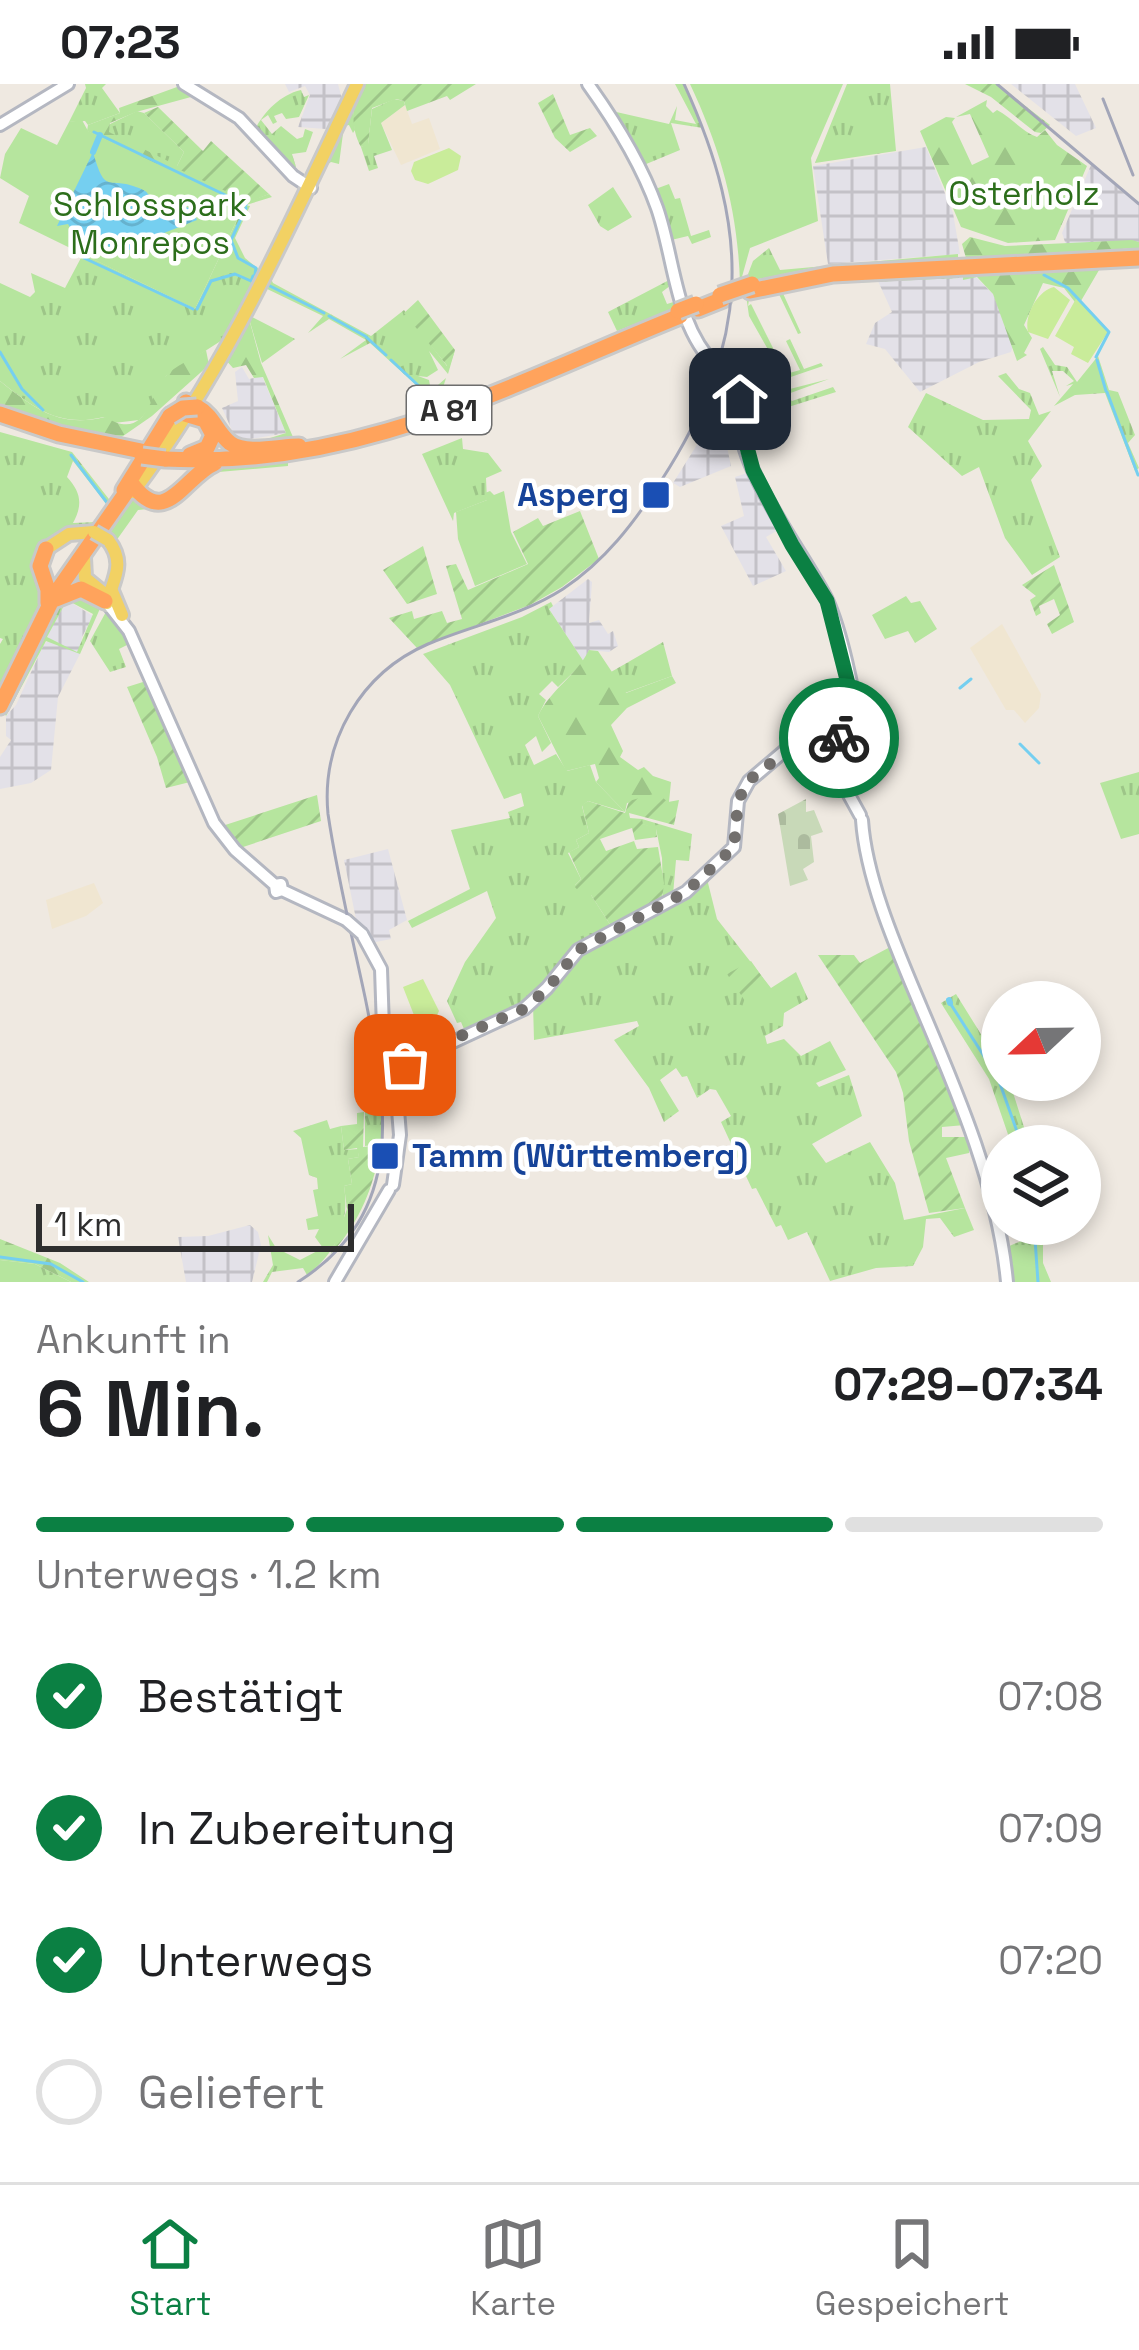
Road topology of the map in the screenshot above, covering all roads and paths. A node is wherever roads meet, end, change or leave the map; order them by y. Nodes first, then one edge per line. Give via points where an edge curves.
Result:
1 (68, 84) edge
2 (184, 84) edge
3 (356, 84) edge
4 (588, 84) edge
5 (0, 125) edge
6 (306, 184) junction
7 (1139, 255) edge
8 (679, 314) junction
9 (187, 410) junction
10 (0, 417) edge
11 (314, 446) junction
12 (190, 455) junction
13 (166, 456) junction
14 (220, 460) junction
15 (134, 491) junction
16 (101, 530) junction
17 (46, 549) junction
18 (79, 562) junction
19 (109, 592) junction
20 (51, 604) junction
21 (122, 615) joint
22 (0, 710) edge
23 (172, 730) junction
24 (843, 737) junction
25 (396, 1068) junction
26 (334, 1282) edge
27 (1007, 1282) edge

1 - 5 main road
2 - 6 main road via 239,118
3 - 6 main road
4 - 24 main road via 645,180 693,337 740,394 753,470 827,601 858,726
6 - 9 main road via 242,323
7 - 8 highway, A 81, bridge via 832,269
8 - 11 highway, A 81 via 401,423
8 - 14 highway, A 81 via 385,434 308,453
9 - 11 highway via 210,416 234,445
9 - 12 highway via 207,422 213,437
9 - 15 main road
9 - 15 main road
9 - 16 highway
10 - 13 highway, A 81, bridge
11 - 12 highway, A 81
12 - 13 highway, A 81
13 - 14 highway, A 81
13 - 15 highway via 183,471 179,489
14 - 15 highway via 170,500
15 - 16 highway
16 - 17 main road via 64,536
16 - 18 highway
16 - 19 main road via 119,566
17 - 18 highway via 52,574
17 - 20 highway via 40,561
18 - 19 main road via 85,578
18 - 20 highway
19 - 20 highway via 81,589
19 - 21 main road
19 - 23 main road
20 - 22 highway
21 - 23 main road
23 - 25 main road, bridge via 221,833 278,888 362,934 382,974 382,1021
24 - 25 main road via 794,745 748,781 736,842 686,892 578,950 524,1009
24 - 27 main road via 838,775 861,818 890,933 979,1157
25 - 26 main road via 400,1136 390,1185

